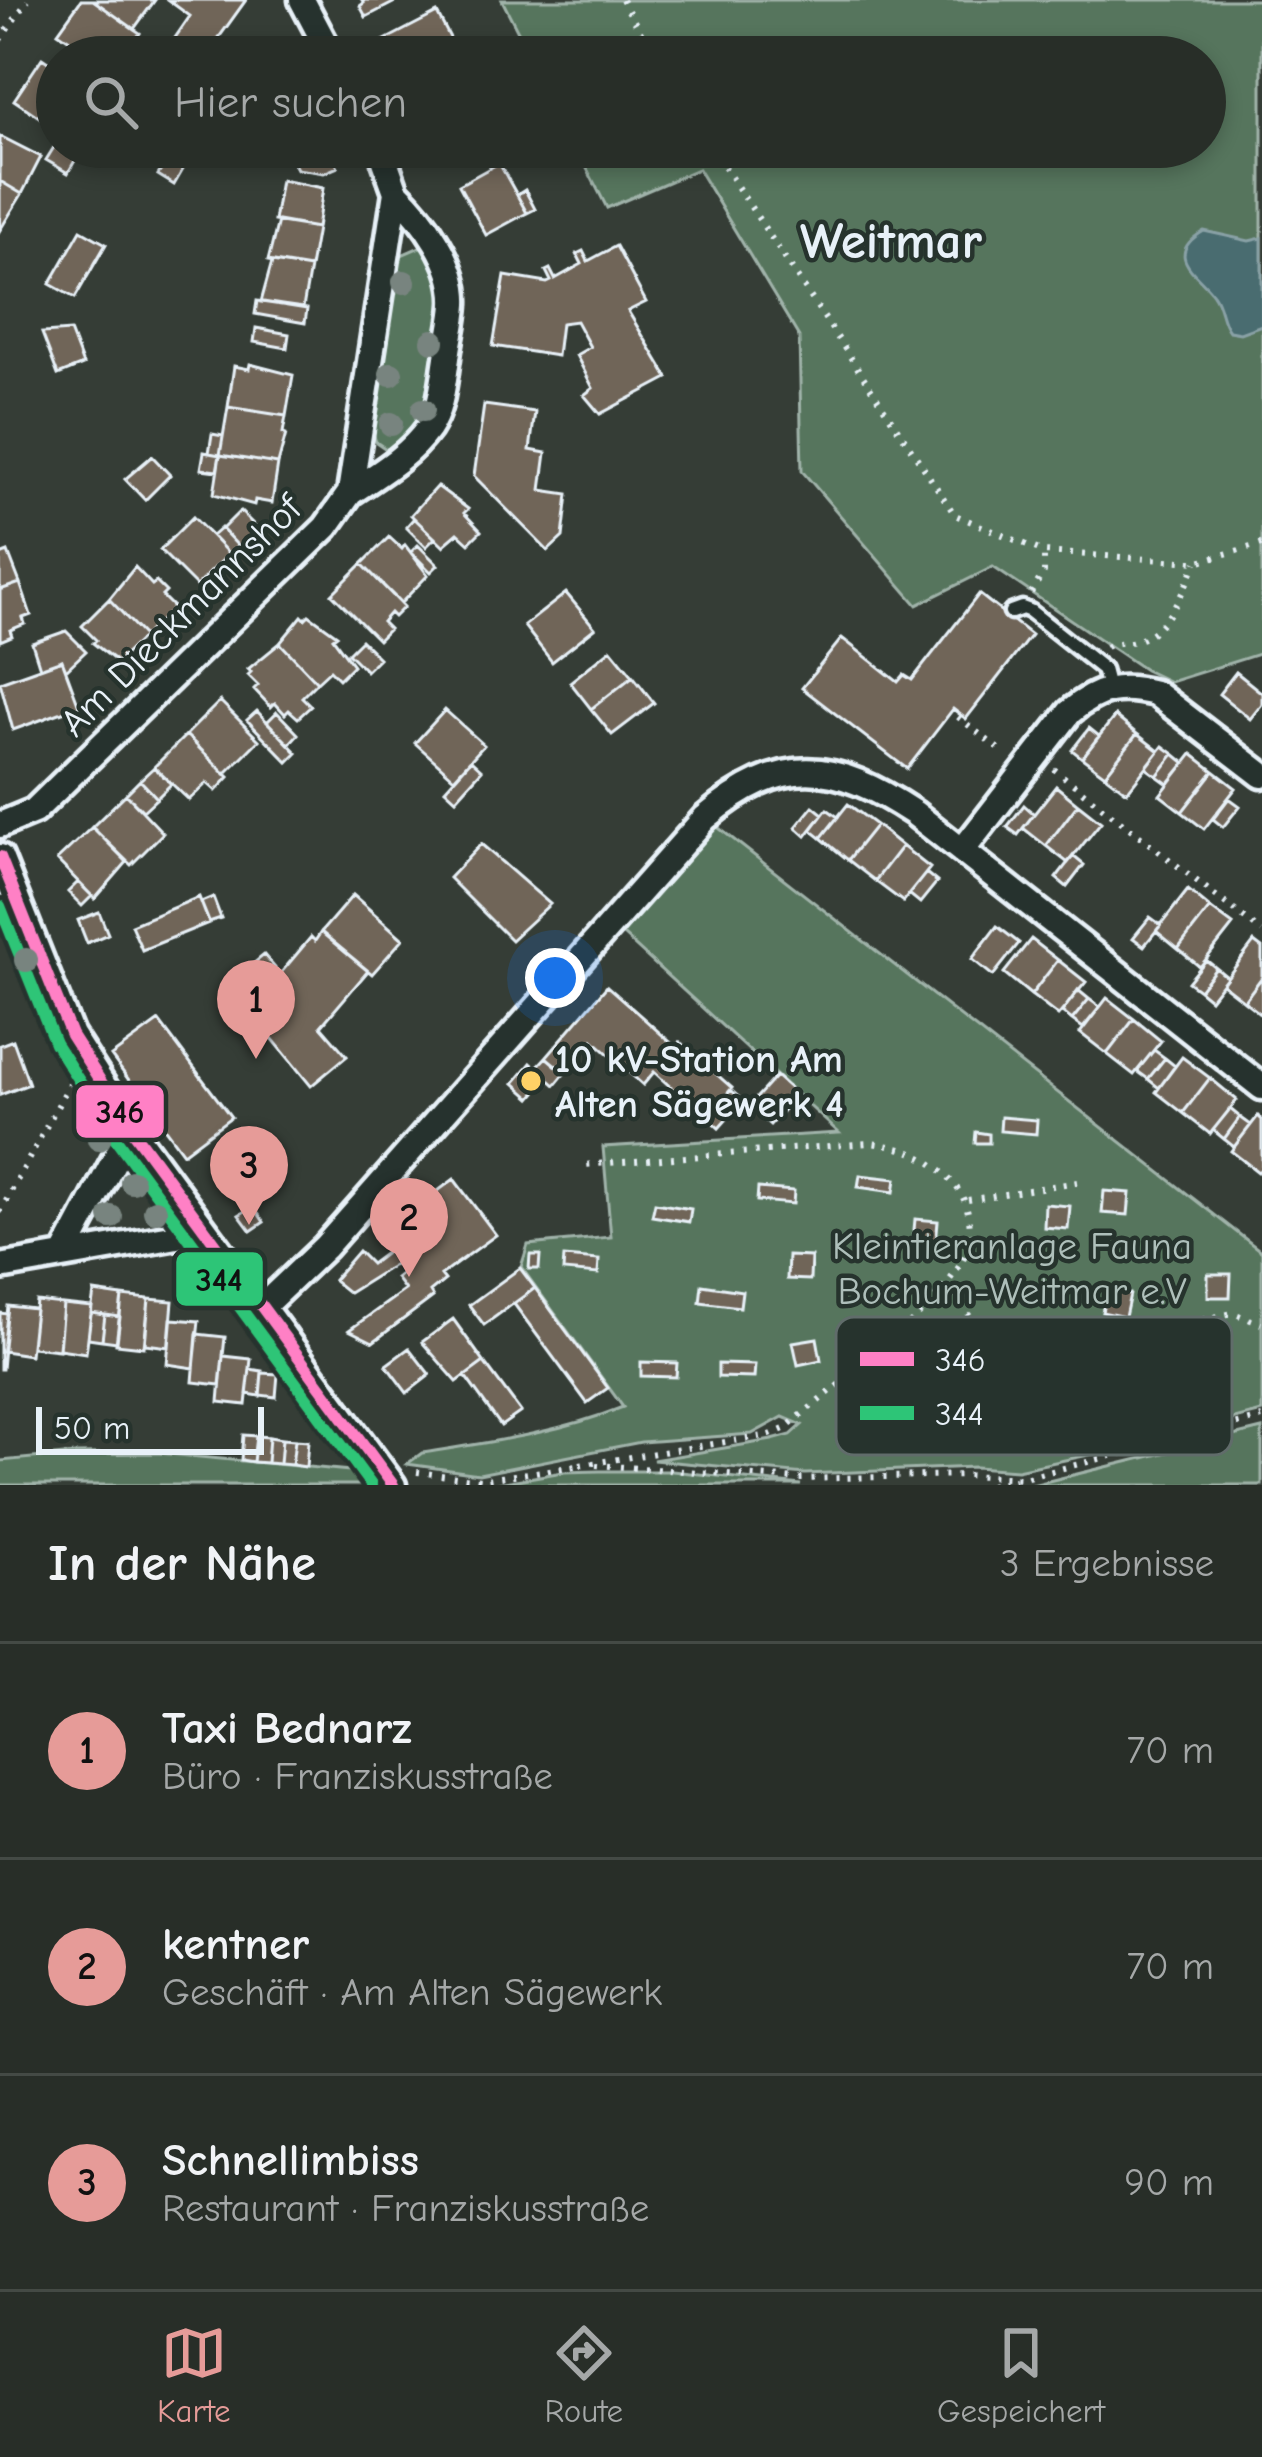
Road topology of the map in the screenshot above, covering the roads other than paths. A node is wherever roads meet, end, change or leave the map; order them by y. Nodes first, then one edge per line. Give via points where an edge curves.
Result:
1 (302, 0) edge
2 (321, 36) edge
3 (387, 168) edge
4 (396, 192) junction
5 (350, 494) junction
6 (1016, 610) road end
7 (1108, 688) junction
8 (1262, 775) edge
9 (0, 825) edge
10 (962, 851) junction
11 (0, 857) edge
12 (1262, 1087) edge
13 (131, 1129) junction
14 (206, 1231) junction
15 (64, 1256) junction
16 (0, 1267) edge
17 (262, 1307) junction
18 (399, 1482) edge

1 - 2 street
3 - 4 street, Am Dieckmannshof
4 - 5 street, Am Dieckmannshof
4 - 5 street, Am Dieckmannshof via 419,215 456,299 439,408 427,431
5 - 9 street, Am Dieckmannshof via 326,527 34,811
6 - 7 lane via 1103,669
7 - 8 street via 1155,693
7 - 10 street via 1070,712
10 - 12 street
10 - 17 street via 853,777 781,774 731,796
11 - 13 street via 70,1035
13 - 14 street
13 - 15 street
14 - 15 street
14 - 17 street
15 - 16 street
17 - 18 street

